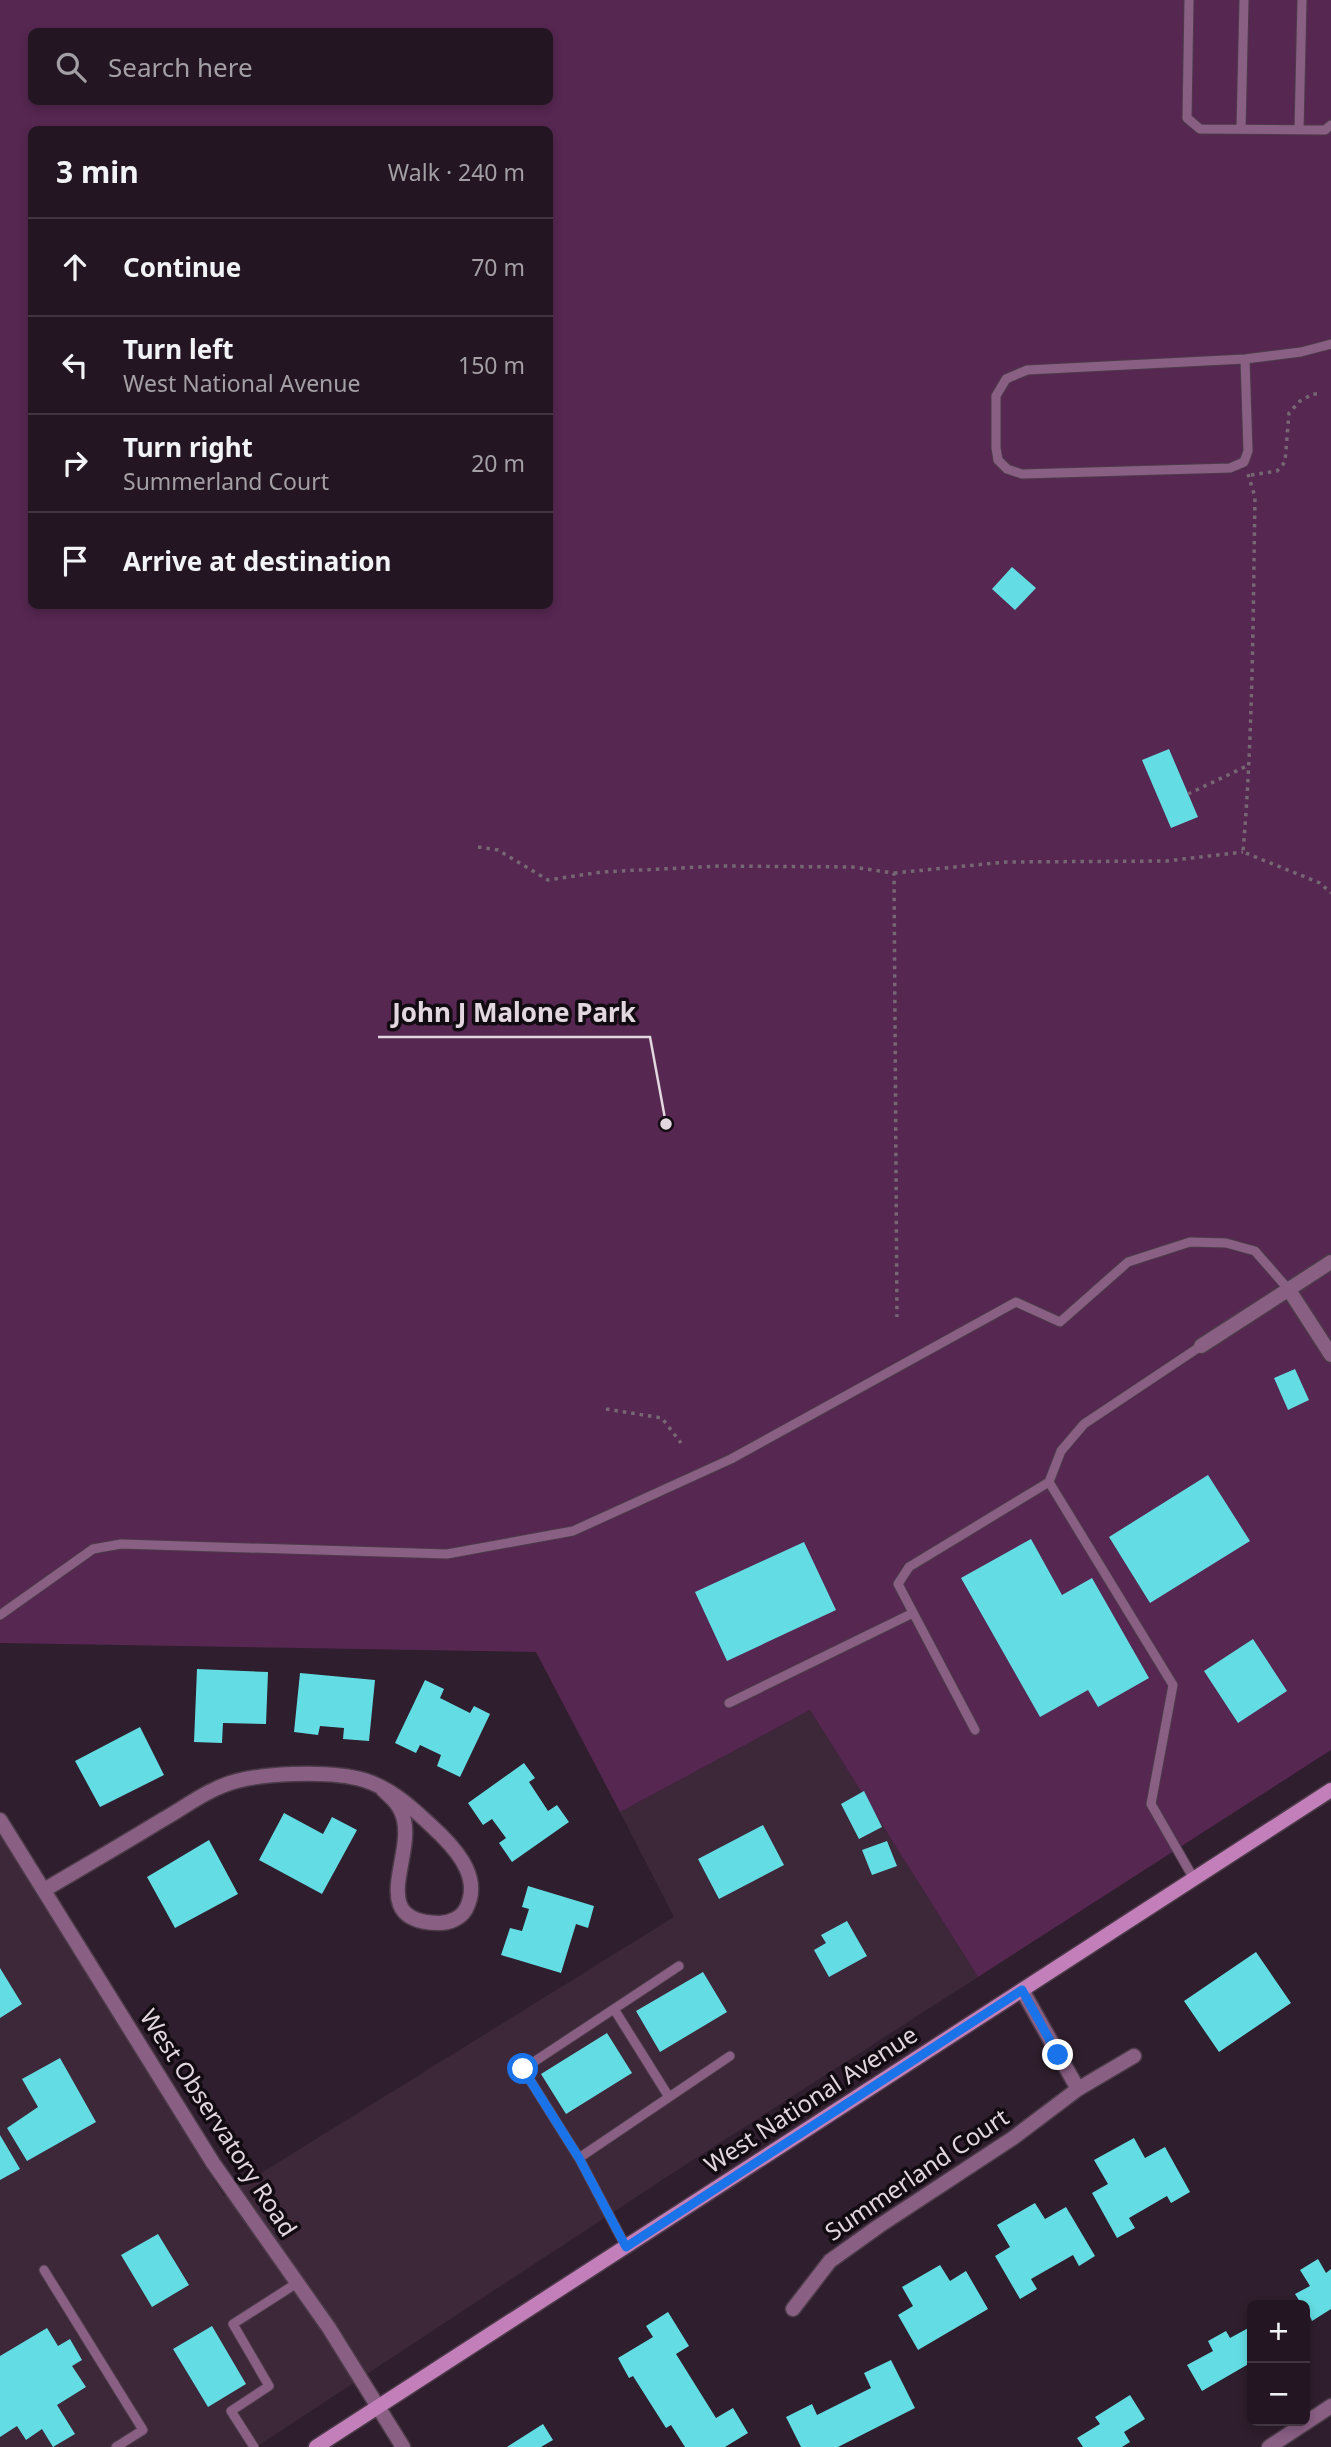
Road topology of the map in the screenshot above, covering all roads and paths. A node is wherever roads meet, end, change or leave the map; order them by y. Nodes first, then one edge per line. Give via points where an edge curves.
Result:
1 (1189, 0) edge
2 (1244, 0) edge
3 (1301, 0) edge
4 (1331, 125) edge
5 (1241, 129) junction
6 (1298, 130) junction
7 (1331, 344) edge
8 (1245, 359) junction
9 (1320, 394) dead end
10 (1244, 462) junction
11 (1248, 475) junction
12 (1249, 765) junction
13 (1188, 794) dead end
14 (478, 847) dead end
15 (1243, 852) junction
16 (894, 873) junction
17 (1331, 893) edge
18 (1331, 1262) edge
19 (1289, 1290) junction
20 (897, 1317) dead end
21 (1201, 1346) joint
22 (1331, 1355) edge
23 (606, 1409) dead end
24 (681, 1443) dead end
25 (1049, 1482) junction
26 (913, 1613) junction
27 (0, 1615) edge
28 (729, 1703) dead end
29 (975, 1730) dead end
30 (383, 1790) junction
31 (1331, 1790) edge
32 (0, 1820) edge
33 (1194, 1879) junction
34 (44, 1891) junction
35 (679, 1966) dead end
36 (1022, 1990) junction
37 (614, 2009) junction
38 (730, 2056) dead end
39 (1134, 2056) dead end
40 (1078, 2089) junction
41 (669, 2097) junction
42 (579, 2158) junction
43 (626, 2247) junction
44 (44, 2270) dead end
45 (297, 2283) junction
46 (793, 2309) dead end
47 (1331, 2406) edge
48 (377, 2408) junction
49 (116, 2447) edge
50 (254, 2447) edge
51 (316, 2447) edge
52 (402, 2447) edge
53 (1269, 2447) edge

1 - 5 lane via 1188,118 1200,129
2 - 5 lane
3 - 6 lane
4 - 6 lane via 1325,130
5 - 6 lane
7 - 8 lane
8 - 10 lane via 1248,452
8 - 10 lane via 1027,370 1006,379 996,396 998,460 1022,474 1230,468
9 - 11 path via 1300,401 1289,413 1285,462 1277,471
10 - 11 path
11 - 12 path via 1255,497
12 - 13 path
12 - 15 path
14 - 16 path via 498,850 548,880 601,872 720,866 852,867
15 - 16 path via 1166,861 1006,862
15 - 17 path via 1320,883
16 - 20 path
18 - 19 street
19 - 21 street
19 - 22 street
19 - 27 lane via 1255,1251 1226,1243 1190,1242 1128,1262 1060,1322 1016,1302 731,1459 573,1531 447,1554 121,1544 93,1549
21 - 25 lane via 1084,1424 1061,1451
23 - 24 path via 662,1418
25 - 26 lane via 909,1567 898,1584
25 - 33 lane via 1173,1685 1151,1804
26 - 28 lane
26 - 29 lane
30 - 30 street via 398,1805 404,1822 397,1889 403,1913 439,1923 454,1920 470,1901 467,1867 409,1805
30 - 34 street via 365,1780 308,1774 223,1785
31 - 33 main road, West National Avenue
32 - 34 street, West Observatory Road
33 - 36 main road, West National Avenue
34 - 45 street, West Observatory Road via 213,2163
35 - 37 lane
36 - 40 street
36 - 43 main road, West National Avenue
37 - 41 lane
37 - 42 lane via 523,2069
38 - 41 lane
39 - 40 street, Summerland Court
40 - 46 street, Summerland Court via 830,2261
41 - 42 lane
42 - 43 lane
43 - 48 main road, West National Avenue
44 - 49 lane via 143,2430
45 - 48 street, West Observatory Road
45 - 50 lane via 233,2324 269,2386 231,2411
47 - 53 street
48 - 51 main road, West National Avenue
48 - 52 street, West Observatory Road

